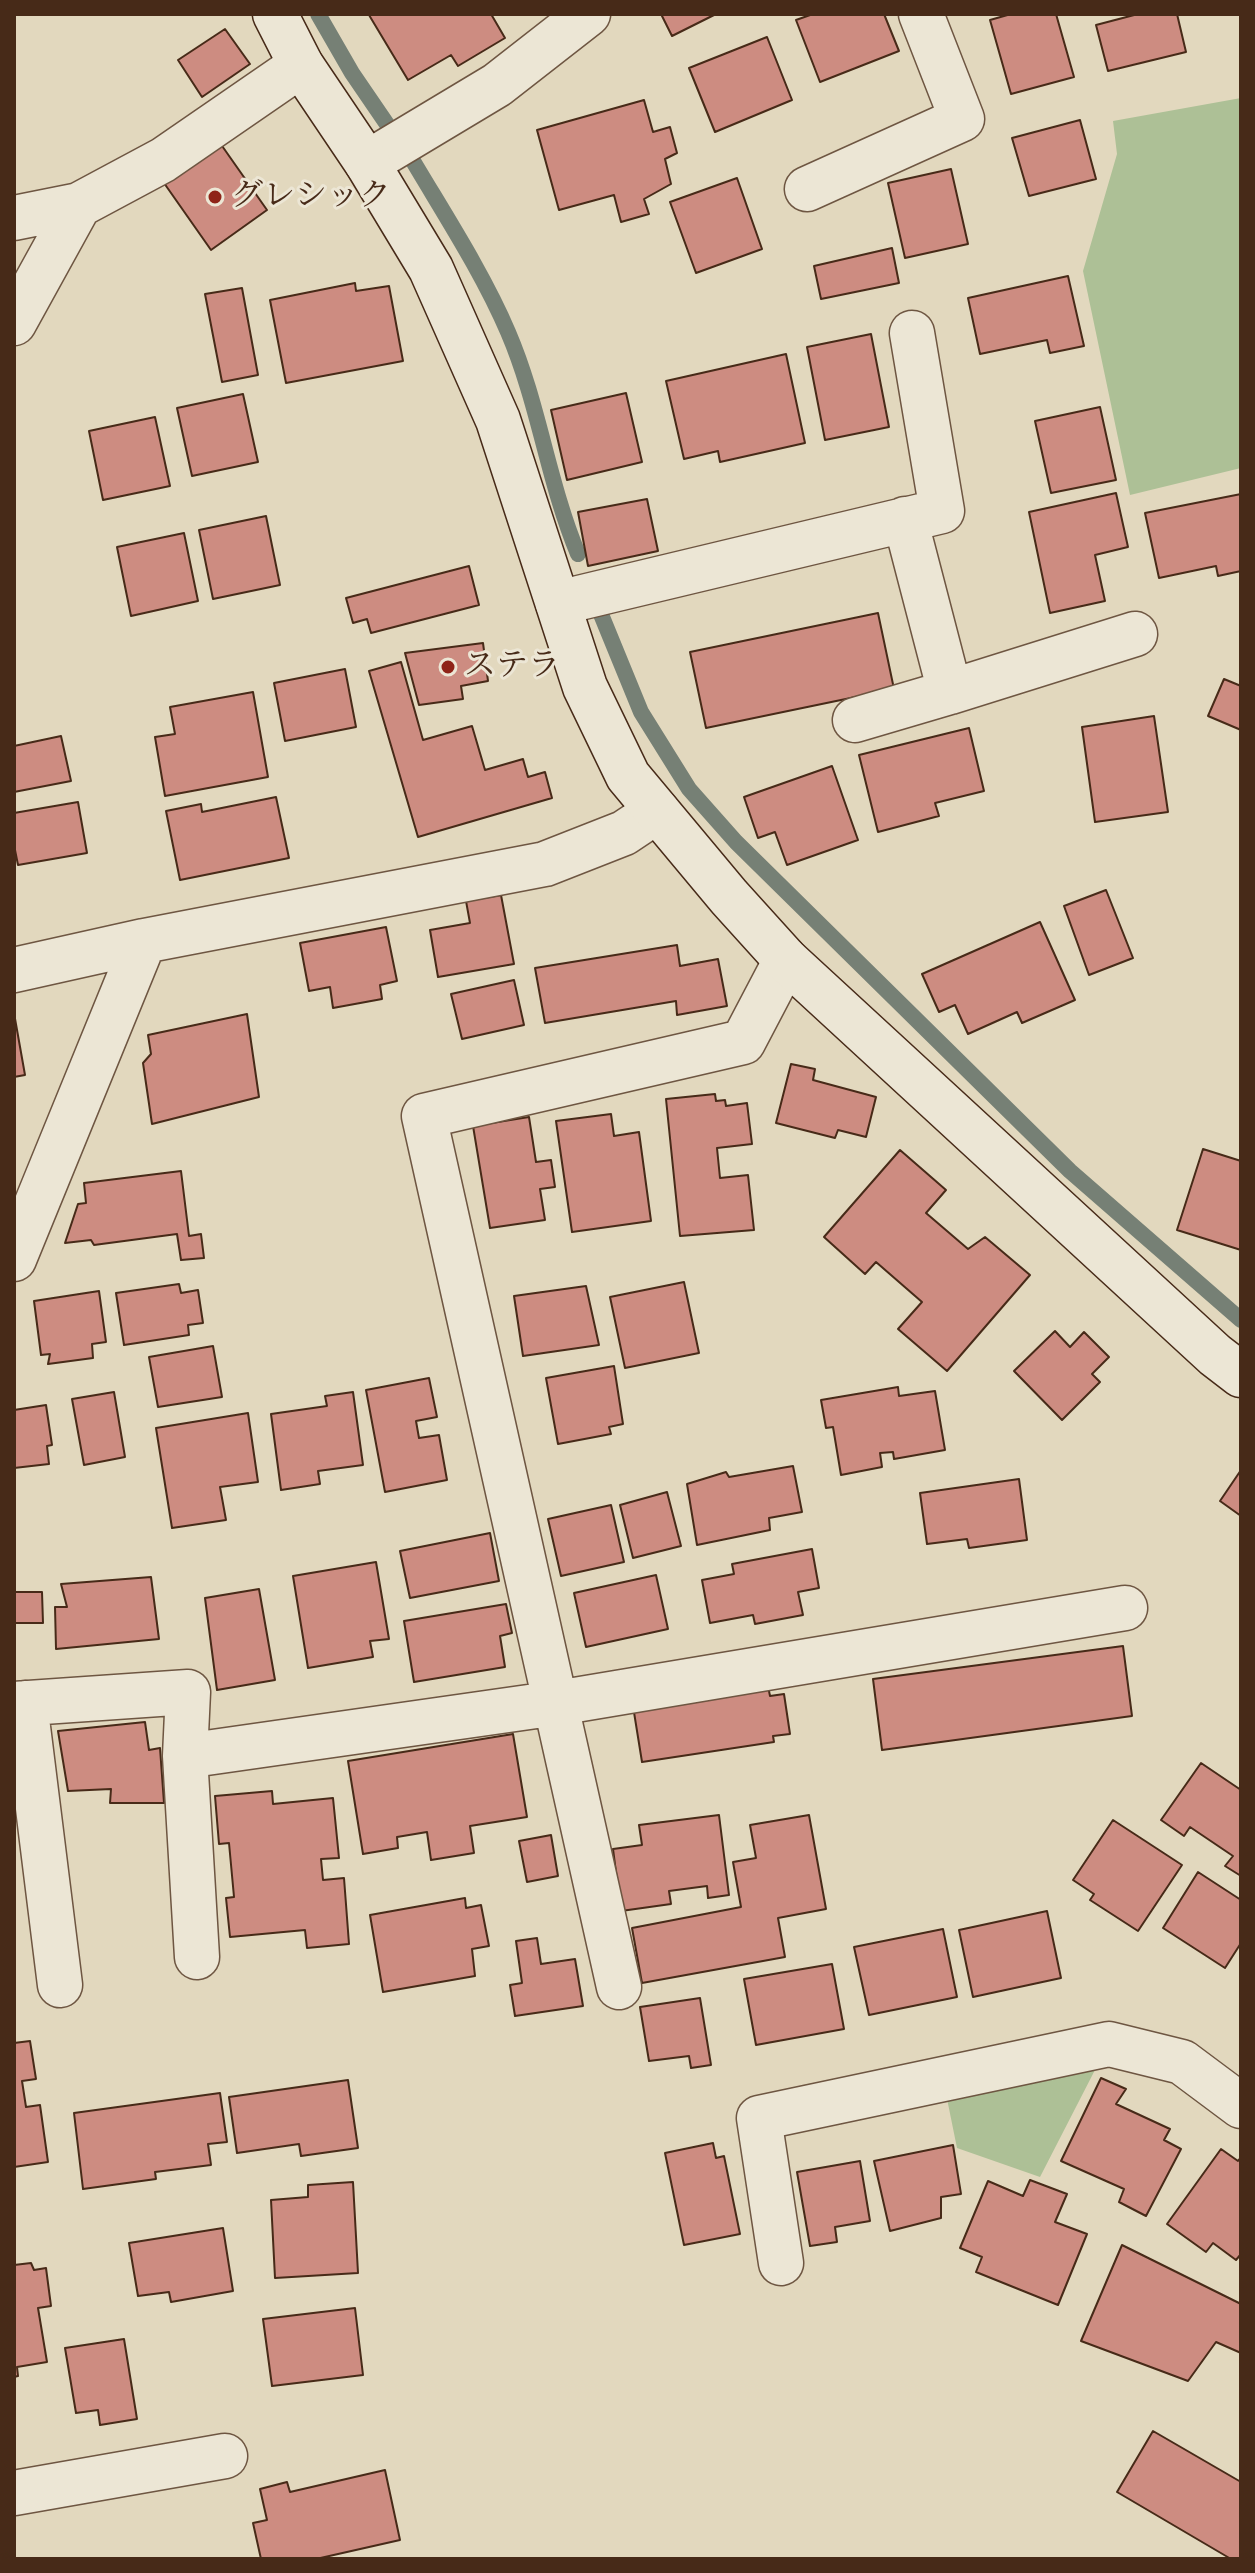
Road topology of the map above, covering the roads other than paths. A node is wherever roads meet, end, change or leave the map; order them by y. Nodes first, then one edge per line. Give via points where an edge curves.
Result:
1 (275, 14) edge
2 (588, 14) edge
3 (921, 14) edge
4 (301, 65) junction
5 (367, 163) junction
6 (807, 189) dead end
7 (79, 205) junction
8 (14, 218) edge
9 (14, 323) edge
10 (912, 333) dead end
11 (905, 519) junction
12 (558, 603) junction
13 (1135, 634) dead end
14 (950, 692) junction
15 (855, 720) dead end
16 (657, 811) junction
17 (144, 941) junction
18 (786, 960) junction
19 (14, 970) edge
20 (14, 1259) edge
21 (1241, 1375) edge
22 (1125, 1608) dead end
23 (19, 1703) edge
24 (557, 1703) junction
25 (185, 1756) junction
26 (197, 1957) dead end
27 (60, 1985) dead end
28 (619, 1987) dead end
29 (1241, 2106) edge
30 (781, 2263) dead end
31 (225, 2456) dead end
32 (14, 2493) edge

1 - 4 street
2 - 5 street via 497,85
3 - 6 street via 962,119
4 - 5 street
4 - 7 street via 163,160
5 - 12 street via 431,269 492,406
7 - 8 street
7 - 9 street
10 - 11 street via 942,511
11 - 12 street
11 - 14 street
12 - 16 street via 585,687 628,776
13 - 14 street
14 - 15 street
16 - 17 street via 624,833 545,864
16 - 18 street
17 - 19 street
17 - 20 street
18 - 21 street
18 - 24 street via 743,1042 424,1116
22 - 24 street
23 - 25 street via 188,1692
23 - 27 street
24 - 25 street
24 - 28 street
25 - 26 street
29 - 30 street via 1182,2062 1109,2044 759,2118
31 - 32 street

